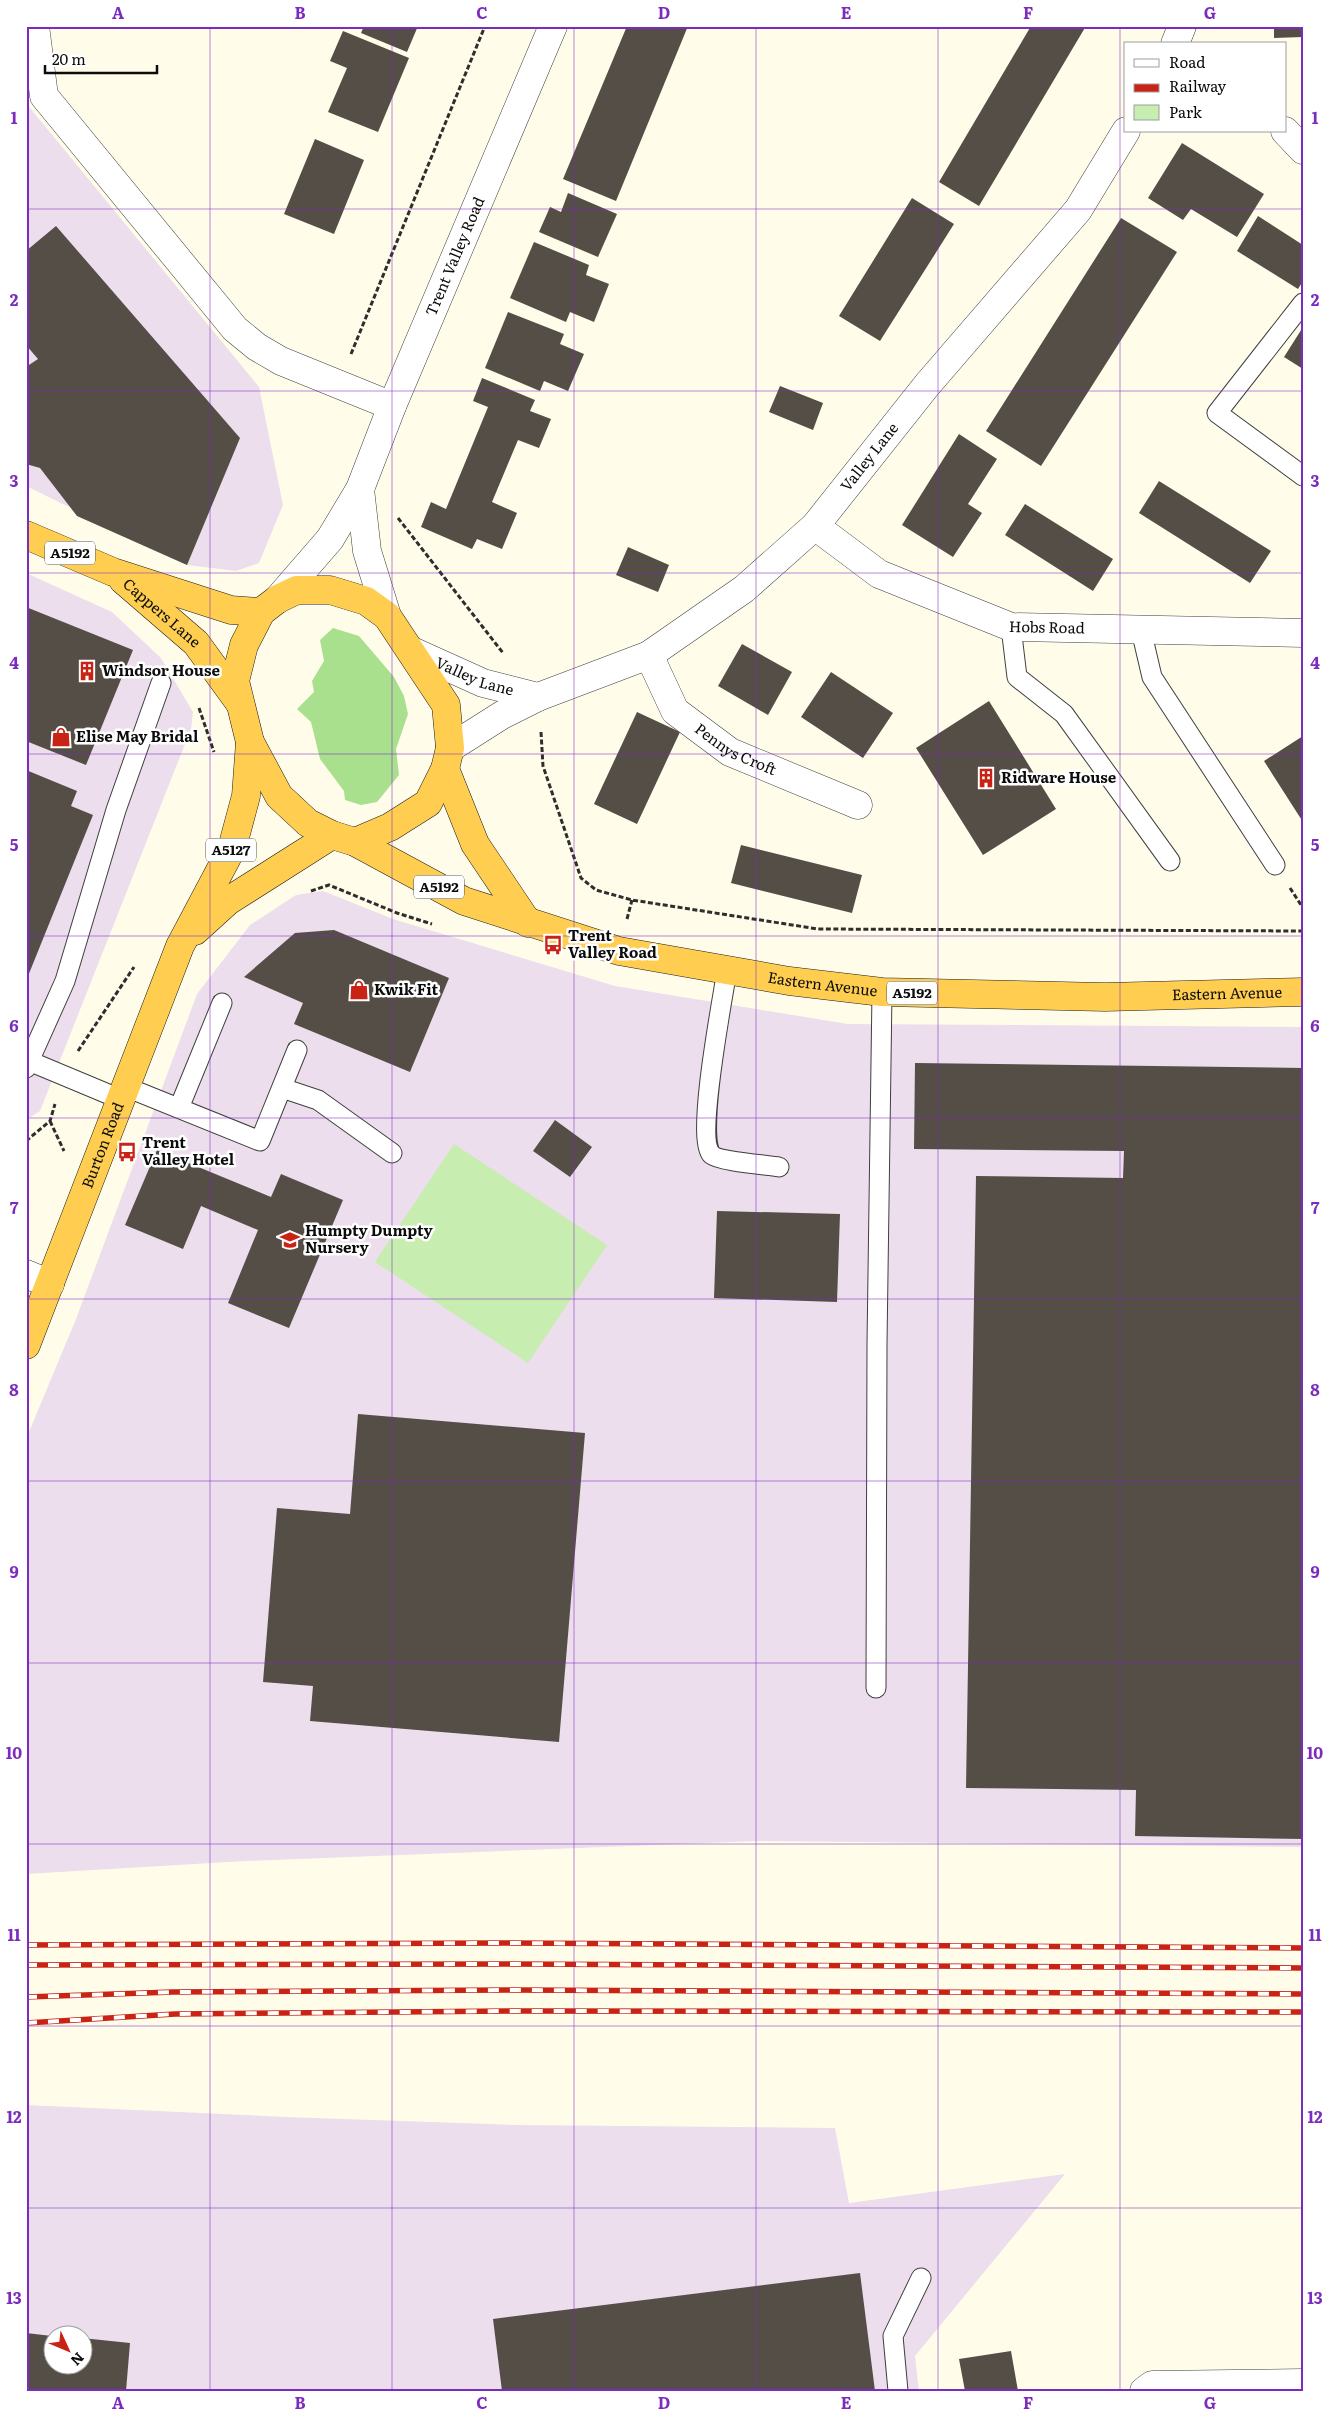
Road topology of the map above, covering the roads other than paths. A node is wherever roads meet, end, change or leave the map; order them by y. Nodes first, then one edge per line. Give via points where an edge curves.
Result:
1 (36, 26) edge
2 (553, 26) edge
3 (1182, 26) edge
4 (1176, 42) edge
5 (35, 86) edge
6 (1125, 132) edge
7 (1286, 132) edge
8 (1303, 150) edge
9 (1303, 303) edge
10 (392, 406) junction
11 (1303, 476) edge
12 (362, 482) junction
13 (815, 526) junction
14 (26, 535) edge
15 (113, 572) junction
16 (270, 606) junction
17 (387, 616) junction
18 (1011, 627) junction
19 (1141, 630) junction
20 (1303, 633) edge
21 (412, 651) junction
22 (649, 655) junction
23 (161, 682) dead end
24 (538, 697) junction
25 (243, 707) junction
26 (250, 742) junction
27 (448, 758) junction
28 (858, 805) dead end
29 (343, 838) junction
30 (1170, 861) dead end
31 (1275, 864) dead end
32 (528, 923) junction
33 (180, 946) junction
34 (727, 970) junction
35 (882, 992) junction
36 (1303, 992) edge
37 (222, 1003) dead end
38 (297, 1050) dead end
39 (28, 1064) edge
40 (282, 1088) junction
41 (123, 1093) junction
42 (178, 1108) junction
43 (392, 1153) dead end
44 (779, 1167) dead end
45 (38, 1279) edge
46 (26, 1345) edge
47 (876, 1688) dead end
48 (921, 2278) dead end
49 (1303, 2382) edge
50 (898, 2391) edge
51 (1144, 2391) edge

1 - 5 street
2 - 10 street, Trent Valley Road
3 - 4 street
5 - 10 street via 236,329 281,361
6 - 13 street, Valley Lane via 1078,210 927,385
7 - 8 street
9 - 11 lane via 1218,413
10 - 12 street, Trent Valley Road
12 - 16 street, Trent Valley Road via 330,539
12 - 17 street, Trent Valley Road via 368,551
13 - 18 street, Hobs Road via 879,574
13 - 22 street, Valley Lane via 744,589
14 - 15 highway, Cappers Lane / A5192
15 - 16 highway, Cappers Lane / A5192 via 231,610
15 - 25 highway, Cappers Lane / A5192 via 196,644
16 - 17 highway via 297,590 330,590 366,601
16 - 25 highway via 244,644 235,681
17 - 21 highway
18 - 19 street, Hobs Road
18 - 30 lane via 1017,677 1064,714
19 - 20 street, Hobs Road
19 - 31 lane via 1152,677
21 - 24 street, Valley Lane via 483,683
21 - 27 highway via 446,705
22 - 24 street, Valley Lane
22 - 28 street, Pennys Croft via 675,711 730,752
23 - 39 lane via 116,810 65,981
24 - 27 street, Valley Lane via 502,715
25 - 26 highway
26 - 29 highway, Eastern Avenue via 279,796 308,823
26 - 33 highway, A5127 via 246,796 232,848
27 - 29 highway via 428,803 390,828
27 - 32 highway via 475,844
29 - 32 highway, Eastern Avenue / A5192 via 464,900
29 - 33 highway, A5127 via 228,901
32 - 34 highway, Eastern Avenue / A5192 via 619,951
33 - 41 highway, Burton Road / A5127
34 - 35 highway, Eastern Avenue / A5192
34 - 44 lane via 707,1103 708,1149 716,1158
35 - 36 highway, Eastern Avenue / A5192 via 1106,997
35 - 47 lane
37 - 42 lane
38 - 40 lane
39 - 41 lane
40 - 42 lane via 260,1141
40 - 43 lane via 318,1100
41 - 42 lane
41 - 45 highway, Burton Road / A5127
45 - 46 highway, Burton Road / A5127
48 - 50 lane via 893,2336
49 - 51 street via 1152,2385

